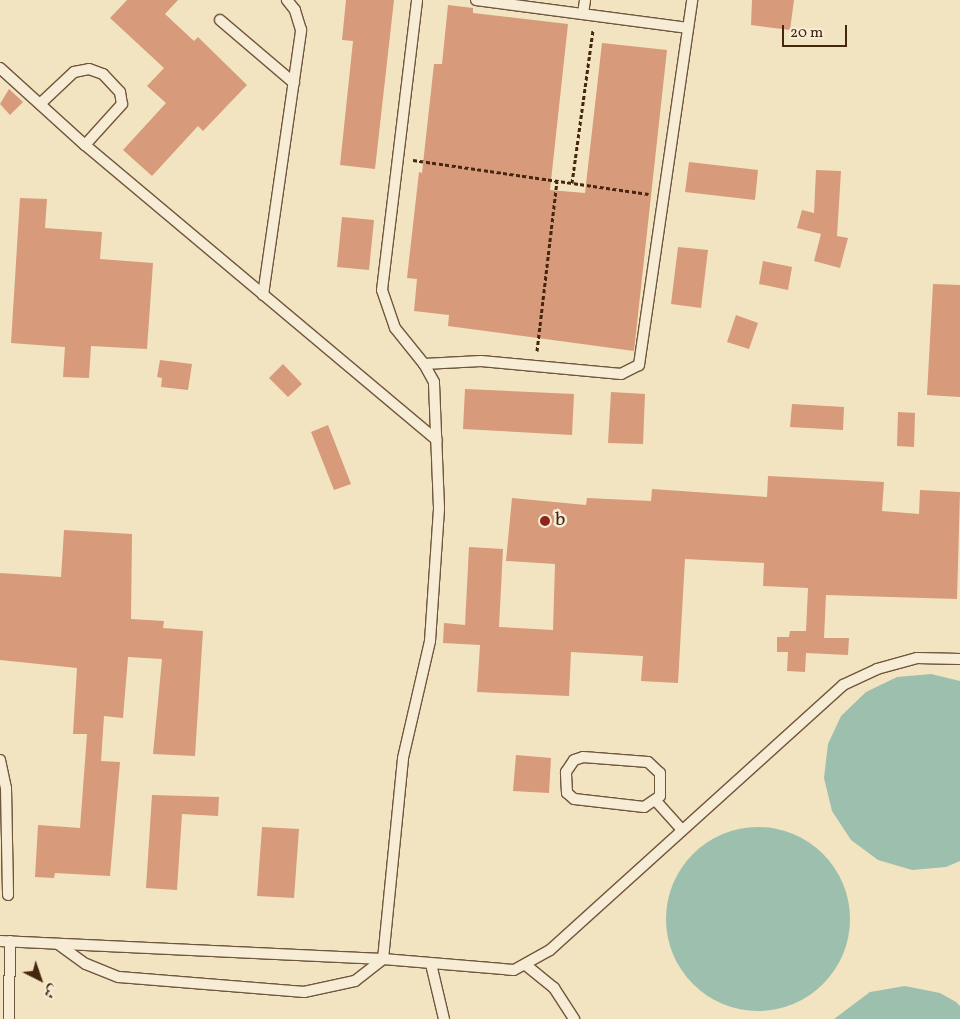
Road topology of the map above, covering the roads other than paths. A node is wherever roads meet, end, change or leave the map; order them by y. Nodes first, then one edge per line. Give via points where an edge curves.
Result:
1 (287, 0) edge
2 (417, 0) edge
3 (476, 0) edge
4 (584, 0) edge
5 (692, 0) edge
6 (583, 13) junction
7 (220, 20) dead end
8 (688, 28) junction
9 (0, 68) edge
10 (294, 83) junction
11 (41, 103) junction
12 (85, 145) junction
13 (263, 294) junction
14 (424, 364) junction
15 (437, 440) junction
16 (960, 659) edge
17 (0, 760) edge
18 (3, 790) edge
19 (656, 801) junction
20 (682, 830) junction
21 (8, 896) dead end
22 (5, 941) edge
23 (58, 944) junction
24 (383, 960) junction
25 (431, 964) junction
26 (527, 966) junction
27 (9, 1019) edge
28 (444, 1019) edge
29 (574, 1019) edge

1 - 10 lane via 295,10 301,30
2 - 14 lane via 383,276 384,303 395,328
3 - 6 lane
4 - 6 lane
5 - 8 lane
6 - 8 lane
7 - 10 lane
8 - 14 lane via 638,365 621,374 467,360
9 - 11 lane
10 - 13 lane
11 - 12 lane
11 - 12 lane via 74,72 89,68 103,74 120,92 122,104
12 - 13 lane
13 - 15 lane
14 - 15 lane via 437,400
15 - 24 lane via 439,508 430,641 403,758
16 - 20 lane via 917,658 877,669 843,685
17 - 18 lane
18 - 21 lane
19 - 19 lane via 662,780 648,762 583,757 567,767 566,790 574,799 644,807
19 - 20 lane
20 - 26 lane via 550,950
22 - 23 lane
22 - 27 lane
23 - 24 lane
23 - 24 lane via 86,964 119,977 304,992 339,988 355,981
24 - 25 lane
25 - 26 lane via 500,972
25 - 28 lane
26 - 29 lane via 557,992

